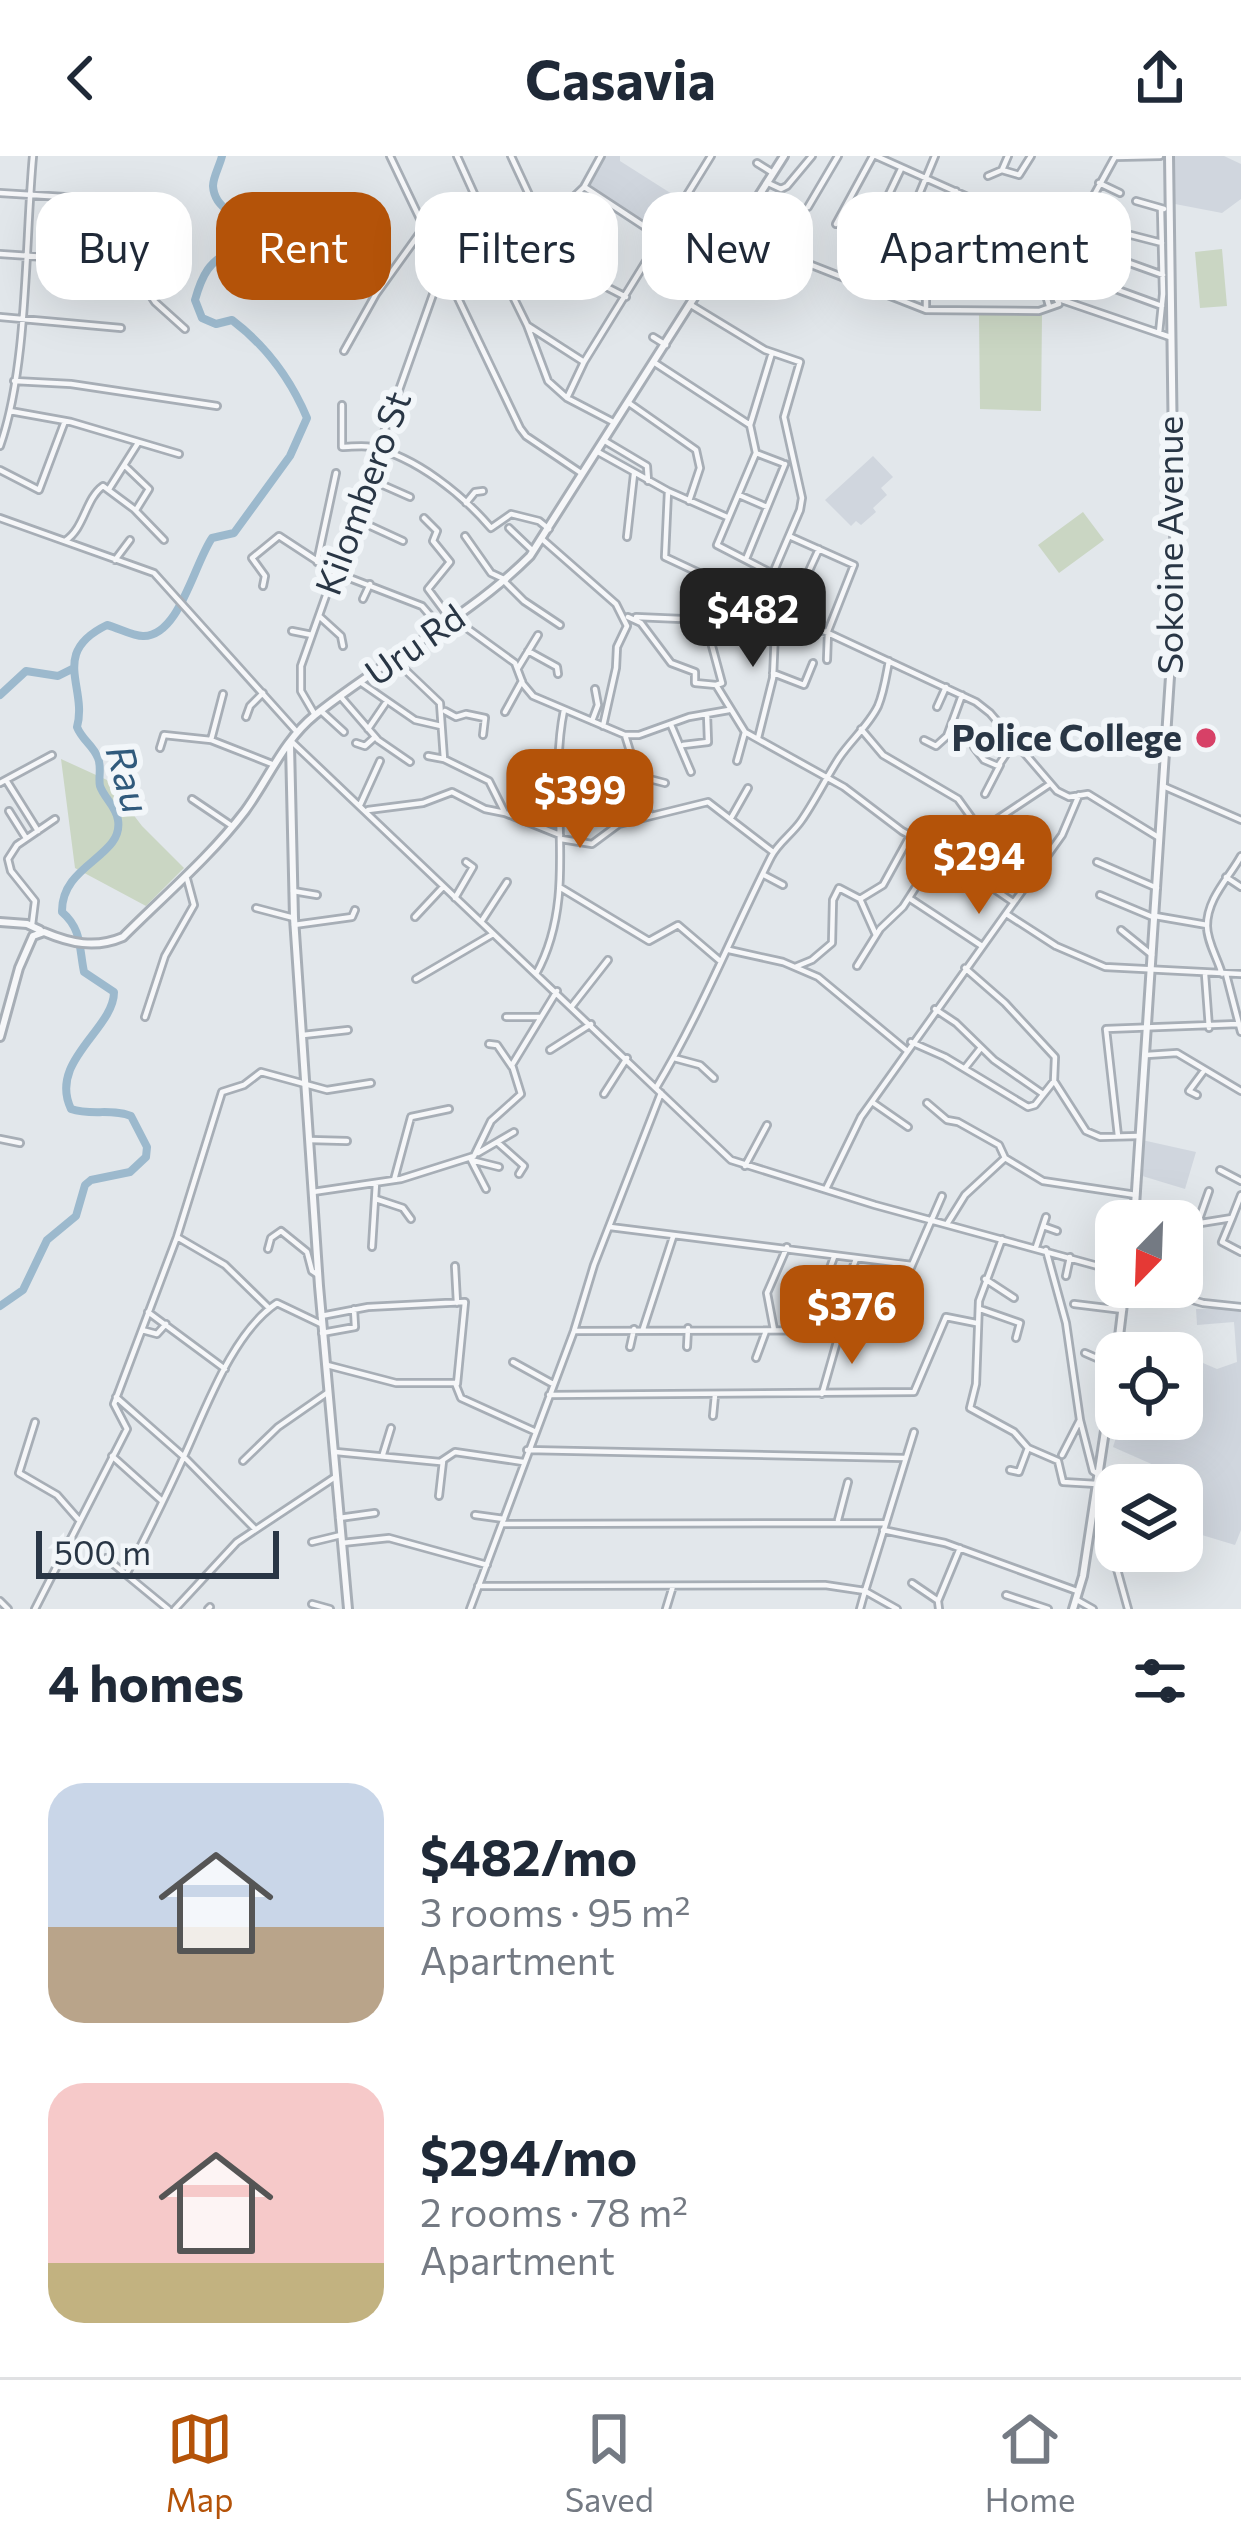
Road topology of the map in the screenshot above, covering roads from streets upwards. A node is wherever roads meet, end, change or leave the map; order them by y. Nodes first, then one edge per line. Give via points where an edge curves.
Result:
1 (33, 156) edge
2 (390, 156) edge
3 (457, 156) edge
4 (511, 156) edge
5 (601, 156) edge
6 (712, 156) edge
7 (784, 156) edge
8 (812, 156) edge
9 (838, 156) edge
10 (875, 156) edge
11 (935, 156) edge
12 (1008, 156) edge
13 (1031, 156) edge
14 (1164, 156) edge
15 (1114, 157) edge
16 (757, 164) dead end
17 (902, 167) junction
18 (1001, 170) junction
19 (773, 173) junction
20 (988, 176) dead end
21 (926, 177) junction
22 (767, 183) junction
23 (1099, 183) junction
24 (584, 187) junction
25 (956, 191) edge
26 (473, 192) edge
27 (528, 192) edge
28 (579, 192) edge
29 (690, 192) edge
30 (761, 192) edge
31 (890, 192) edge
32 (920, 192) edge
33 (1095, 192) edge
34 (1118, 192) edge
35 (0, 193) edge
36 (31, 194) junction
37 (36, 194) edge
38 (813, 198) edge
39 (1136, 201) dead end
40 (1165, 210) junction
41 (415, 211) edge
42 (836, 224) dead end
43 (642, 225) edge
44 (1131, 234) edge
45 (415, 240) edge
46 (1162, 243) junction
47 (0, 254) edge
48 (25, 257) junction
49 (36, 258) edge
50 (1131, 264) edge
51 (813, 266) edge
52 (642, 271) edge
53 (1163, 275) junction
54 (618, 293) edge
55 (1131, 295) edge
56 (626, 297) junction
57 (155, 300) edge
58 (431, 300) edge
59 (457, 300) edge
60 (514, 300) edge
61 (694, 300) edge
62 (926, 300) edge
63 (1047, 300) edge
64 (1061, 300) edge
65 (691, 305) junction
66 (1162, 306) junction
67 (926, 310) junction
68 (0, 317) edge
69 (21, 320) junction
70 (526, 325) junction
71 (121, 328) dead end
72 (184, 329) dead end
73 (1160, 333) junction
74 (652, 337) dead end
75 (1170, 337) junction
76 (666, 345) junction
77 (344, 351) dead end
78 (772, 353) junction
79 (584, 362) junction
80 (655, 363) junction
81 (14, 381) junction
82 (567, 398) junction
83 (0, 400) edge
84 (11, 402) junction
85 (629, 403) junction
86 (342, 405) dead end
87 (217, 406) dead end
88 (10, 411) junction
89 (65, 421) junction
90 (616, 424) junction
91 (750, 424) junction
92 (605, 441) junction
93 (138, 442) junction
94 (0, 446) edge
95 (377, 449) junction
96 (598, 452) junction
97 (756, 453) junction
98 (179, 454) dead end
99 (784, 464) junction
100 (794, 464) junction
101 (125, 466) junction
102 (0, 470) edge
103 (336, 473) dead end
104 (634, 474) junction
105 (584, 475) junction
106 (367, 478) junction
107 (648, 481) junction
108 (109, 489) junction
109 (483, 490) dead end
110 (668, 491) junction
111 (738, 494) junction
112 (410, 496) dead end
113 (689, 501) junction
114 (466, 503) junction
115 (767, 507) junction
116 (136, 510) junction
117 (0, 518) edge
118 (353, 518) junction
119 (424, 518) dead end
120 (729, 518) junction
121 (508, 528) dead end
122 (549, 529) junction
123 (465, 536) dead end
124 (790, 536) junction
125 (627, 537) dead end
126 (164, 539) dead end
127 (542, 539) junction
128 (130, 540) dead end
129 (65, 541) junction
130 (403, 542) dead end
131 (819, 549) junction
132 (533, 551) junction
133 (115, 560) junction
134 (746, 561) junction
135 (317, 562) junction
136 (334, 572) junction
137 (772, 574) junction
138 (505, 580) junction
139 (370, 584) junction
140 (262, 586) dead end
141 (364, 598) dead end
142 (759, 600) junction
143 (776, 608) junction
144 (789, 614) junction
145 (319, 616) junction
146 (626, 617) junction
147 (452, 619) junction
148 (560, 625) dead end
149 (440, 627) junction
150 (743, 629) dead end
151 (292, 631) dead end
152 (828, 631) junction
153 (312, 635) junction
154 (538, 635) dead end
155 (343, 646) dead end
156 (528, 652) junction
157 (393, 658) junction
158 (890, 659) junction
159 (827, 660) dead end
160 (813, 663) dead end
161 (518, 668) junction
162 (773, 673) junction
163 (558, 674) dead end
164 (521, 681) junction
165 (360, 682) junction
166 (716, 685) junction
167 (946, 687) junction
168 (595, 689) dead end
169 (263, 693) junction
170 (223, 694) dead end
171 (962, 695) junction
172 (340, 696) junction
173 (386, 702) junction
174 (937, 707) dead end
175 (443, 710) junction
176 (564, 710) junction
177 (729, 710) junction
178 (505, 712) dead end
179 (318, 713) junction
180 (706, 714) junction
181 (246, 717) dead end
182 (592, 721) junction
183 (671, 724) junction
184 (441, 726) junction
185 (603, 726) junction
186 (368, 729) junction
187 (861, 729) junction
188 (298, 732) junction
189 (344, 732) dead end
190 (745, 732) junction
191 (483, 735) dead end
192 (625, 736) junction
193 (375, 737) junction
194 (758, 739) junction
195 (212, 740) junction
196 (924, 740) dead end
197 (291, 742) junction
198 (356, 743) dead end
199 (1013, 744) junction
200 (683, 745) junction
201 (974, 747) dead end
202 (160, 748) dead end
203 (52, 755) dead end
204 (428, 756) dead end
205 (444, 759) junction
206 (380, 761) dead end
207 (737, 761) dead end
208 (410, 762) dead end
209 (274, 764) junction
210 (1000, 765) junction
211 (692, 772) dead end
212 (638, 776) junction
213 (828, 778) junction
214 (3, 781) edge
215 (665, 783) dead end
216 (1050, 784) junction
217 (1163, 786) junction
218 (748, 788) dead end
219 (986, 794) dead end
220 (1079, 795) junction
221 (192, 799) dead end
222 (362, 808) junction
223 (9, 811) dead end
224 (505, 813) junction
225 (651, 818) junction
226 (731, 818) junction
227 (55, 819) dead end
228 (1241, 820) edge
229 (232, 826) junction
230 (956, 826) dead end
231 (38, 831) junction
232 (981, 831) junction
233 (910, 836) junction
234 (560, 837) junction
235 (1158, 837) junction
236 (26, 838) junction
237 (939, 850) junction
238 (773, 852) junction
239 (1241, 856) edge
240 (466, 862) dead end
241 (1097, 862) dead end
242 (185, 873) junction
243 (764, 874) junction
244 (1226, 877) junction
245 (507, 882) dead end
246 (985, 883) junction
247 (783, 885) dead end
248 (443, 887) junction
249 (1241, 887) edge
250 (561, 888) junction
251 (1156, 888) junction
252 (293, 892) junction
253 (317, 895) dead end
254 (1100, 895) dead end
255 (455, 898) junction
256 (909, 898) junction
257 (860, 899) junction
258 (1013, 902) junction
259 (256, 908) dead end
260 (355, 910) dead end
261 (1006, 914) junction
262 (416, 916) dead end
263 (1155, 917) junction
264 (294, 921) junction
265 (0, 922) edge
266 (481, 922) junction
267 (32, 925) junction
268 (1207, 925) junction
269 (1120, 930) dead end
270 (44, 932) junction
271 (493, 934) junction
272 (876, 935) junction
273 (982, 946) junction
274 (729, 950) junction
275 (1152, 955) junction
276 (608, 959) dead end
277 (720, 961) junction
278 (857, 966) dead end
279 (795, 967) junction
280 (965, 968) junction
281 (1151, 968) junction
282 (536, 974) junction
283 (1205, 974) junction
284 (1224, 974) junction
285 (1241, 974) edge
286 (416, 979) dead end
287 (556, 991) junction
288 (572, 1006) junction
289 (935, 1010) junction
290 (145, 1017) dead end
291 (506, 1017) dead end
292 (540, 1017) junction
293 (1239, 1023) edge
294 (591, 1024) junction
295 (1150, 1026) junction
296 (1209, 1028) junction
297 (348, 1030) dead end
298 (303, 1035) junction
299 (0, 1037) edge
300 (911, 1042) junction
301 (489, 1043) dead end
302 (980, 1049) junction
303 (550, 1050) dead end
304 (906, 1050) junction
305 (1147, 1054) junction
306 (627, 1058) junction
307 (674, 1058) junction
308 (512, 1067) junction
309 (964, 1070) junction
310 (1203, 1072) junction
311 (714, 1078) dead end
312 (1054, 1081) junction
313 (371, 1083) dead end
314 (306, 1087) junction
315 (659, 1091) junction
316 (1241, 1091) edge
317 (604, 1094) dead end
318 (1043, 1094) junction
319 (1197, 1095) dead end
320 (872, 1102) junction
321 (928, 1103) dead end
322 (448, 1109) dead end
323 (767, 1125) dead end
324 (908, 1127) dead end
325 (514, 1132) dead end
326 (1118, 1136) junction
327 (1140, 1136) junction
328 (0, 1139) edge
329 (310, 1139) junction
330 (347, 1141) dead end
331 (496, 1142) junction
332 (20, 1143) dead end
333 (472, 1158) junction
334 (1005, 1158) junction
335 (745, 1166) junction
336 (500, 1167) dead end
337 (1220, 1170) dead end
338 (520, 1174) dead end
339 (394, 1180) junction
340 (1241, 1181) edge
341 (376, 1183) junction
342 (486, 1189) dead end
343 (826, 1189) junction
344 (1209, 1191) dead end
345 (313, 1192) junction
346 (889, 1194) dead end
347 (1136, 1195) junction
348 (1241, 1195) edge
349 (942, 1196) dead end
350 (376, 1199) junction
351 (1136, 1200) edge
352 (883, 1207) junction
353 (1203, 1208) edge
354 (1046, 1217) dead end
355 (411, 1219) dead end
356 (1232, 1219) junction
357 (928, 1220) junction
358 (947, 1224) junction
359 (1203, 1224) edge
360 (1043, 1226) junction
361 (1241, 1226) edge
362 (610, 1227) junction
363 (1057, 1231) dead end
364 (674, 1236) junction
365 (176, 1237) junction
366 (1002, 1239) junction
367 (372, 1247) dead end
368 (787, 1247) junction
369 (1036, 1247) junction
370 (268, 1249) dead end
371 (1046, 1250) junction
372 (1241, 1252) edge
373 (835, 1256) junction
374 (1070, 1257) junction
375 (856, 1259) junction
376 (912, 1265) junction
377 (1095, 1265) edge
378 (455, 1266) dead end
379 (851, 1272) dead end
380 (318, 1275) junction
381 (1066, 1276) dead end
382 (985, 1279) junction
383 (791, 1296) dead end
384 (1014, 1298) dead end
385 (1203, 1301) edge
386 (458, 1303) junction
387 (1074, 1304) dead end
388 (1241, 1307) edge
389 (269, 1308) junction
390 (979, 1308) junction
391 (354, 1309) junction
392 (1123, 1310) joint
393 (148, 1312) junction
394 (976, 1323) junction
395 (166, 1324) junction
396 (322, 1324) junction
397 (688, 1328) junction
398 (638, 1329) junction
399 (142, 1330) junction
400 (770, 1330) junction
401 (791, 1330) junction
402 (574, 1331) junction
403 (807, 1331) junction
404 (840, 1331) junction
405 (1120, 1332) edge
406 (1016, 1339) dead end
407 (630, 1347) dead end
408 (687, 1347) dead end
409 (1085, 1353) dead end
410 (1095, 1355) edge
411 (755, 1358) dead end
412 (513, 1362) dead end
413 (325, 1365) junction
414 (226, 1369) junction
415 (457, 1384) junction
416 (553, 1384) junction
417 (327, 1393) junction
418 (822, 1394) junction
419 (549, 1395) junction
420 (715, 1395) junction
421 (116, 1397) junction
422 (713, 1416) dead end
423 (1080, 1420) junction
424 (35, 1421) dead end
425 (391, 1428) dead end
426 (534, 1431) junction
427 (914, 1432) dead end
428 (1028, 1448) junction
429 (527, 1450) junction
430 (332, 1452) junction
431 (382, 1454) junction
432 (1062, 1455) dead end
433 (112, 1456) junction
434 (184, 1456) junction
435 (904, 1458) junction
436 (243, 1461) dead end
437 (442, 1461) junction
438 (523, 1462) junction
439 (1010, 1471) dead end
440 (334, 1477) junction
441 (1095, 1478) edge
442 (848, 1482) dead end
443 (1095, 1484) edge
444 (439, 1496) dead end
445 (1095, 1496) edge
446 (162, 1501) junction
447 (375, 1513) dead end
448 (475, 1515) dead end
449 (339, 1518) junction
450 (78, 1519) junction
451 (838, 1520) junction
452 (503, 1521) junction
453 (884, 1526) junction
454 (256, 1530) junction
455 (341, 1539) junction
456 (311, 1543) dead end
457 (960, 1548) junction
458 (106, 1558) dead end
459 (487, 1565) junction
460 (1120, 1572) edge
461 (127, 1573) junction
462 (912, 1583) dead end
463 (674, 1585) junction
464 (478, 1586) junction
465 (865, 1591) junction
466 (1006, 1594) dead end
467 (1077, 1600) edge
468 (0, 1601) edge
469 (312, 1604) dead end
470 (939, 1605) edge
471 (8, 1609) edge
472 (35, 1609) edge
473 (172, 1609) edge
474 (330, 1609) edge
475 (348, 1609) edge
476 (470, 1609) edge
477 (666, 1609) edge
478 (860, 1609) edge
479 (897, 1609) edge
480 (1048, 1609) edge
481 (1093, 1609) edge
482 (1129, 1609) edge

1 - 36 street
2 - 41 street
3 - 26 street
4 - 27 street
5 - 24 street
6 - 29 street
7 - 19 street, Uru Rd
8 - 22 street via 787,187
9 - 38 street
10 - 17 street
10 - 42 street
11 - 21 street
12 - 18 street
13 - 18 street via 1019,175
14 - 15 street
14 - 40 street, Sokoine Avenue
15 - 23 street
16 - 19 street
17 - 21 street
17 - 31 street
18 - 20 street
19 - 22 street, Uru Rd
21 - 25 street
21 - 32 street
22 - 30 street, Uru Rd
23 - 33 street
23 - 34 street
24 - 28 street
24 - 43 street
35 - 36 street
36 - 37 street
36 - 48 street
39 - 40 street
40 - 46 street
40 - 75 street, Sokoine Avenue
44 - 46 street
45 - 77 street
46 - 53 street
47 - 48 street
48 - 49 street
48 - 69 street
50 - 53 street
51 - 67 street
52 - 56 street
53 - 66 street
54 - 56 street
55 - 66 street
56 - 79 street
57 - 72 street
58 - 95 street, Kilombero St
59 - 105 street via 520,428
60 - 70 street
61 - 65 street, Uru Rd
62 - 67 street
63 - 67 street via 1039,311
64 - 73 street
65 - 76 street, Uru Rd
65 - 78 street
66 - 73 street
68 - 69 street
69 - 71 street
69 - 81 street
70 - 79 street
70 - 82 street via 548,380
73 - 75 street
74 - 76 street
75 - 217 street, Sokoine Avenue via 1175,601
76 - 80 street, Uru Rd
78 - 91 street
78 - 100 street via 800,362 784,417
79 - 82 street
80 - 85 street, Uru Rd
80 - 91 street
81 - 84 street
81 - 87 street
82 - 90 street
83 - 84 street
84 - 88 street
85 - 90 street, Uru Rd
85 - 113 street via 696,450 700,468
86 - 95 street via 341,446
88 - 89 street
88 - 94 street
89 - 93 street
89 - 102 street via 40,489
90 - 92 street, Uru Rd
91 - 97 street
92 - 96 street, Uru Rd
92 - 107 street via 648,467
93 - 98 street
93 - 101 street
95 - 106 street, Kilombero St
95 - 114 street
96 - 104 street
96 - 105 street, Uru Rd
97 - 99 street
97 - 111 street
99 - 100 street
99 - 115 street
100 - 124 street via 802,498
101 - 108 street
101 - 116 street via 148,488
103 - 135 street
104 - 107 street
104 - 125 street
105 - 122 street, Uru Rd
106 - 112 street
106 - 118 street, Kilombero St
107 - 110 street
108 - 116 street
108 - 129 street via 95,491
109 - 114 street
110 - 113 street
110 - 142 street via 663,556
111 - 115 street
111 - 120 street
113 - 120 street
114 - 122 street via 492,528 511,514
115 - 134 street
116 - 126 street
117 - 129 street
118 - 130 street
118 - 136 street, Kilombero St
119 - 147 street via 450,562 428,591
120 - 134 street via 717,545
121 - 132 street
122 - 127 street, Uru Rd
123 - 138 street
124 - 131 street
124 - 137 street
127 - 132 street, Uru Rd
127 - 146 street
128 - 133 street
129 - 133 street
131 - 144 street
131 - 152 street via 854,565
132 - 138 street, Uru Rd
133 - 169 street via 154,573
134 - 137 street
135 - 136 street
135 - 140 street via 278,536 252,558
136 - 139 street
136 - 145 street, Kilombero St
137 - 142 street
138 - 147 street, Uru Rd
138 - 148 street
139 - 141 street
139 - 149 street via 422,606
142 - 143 street
142 - 150 street
143 - 144 street
143 - 162 street
144 - 152 street
145 - 153 street, Kilombero St
145 - 155 street
146 - 166 street via 641,623 671,663 695,672 695,683
146 - 166 street via 703,618 722,683
146 - 185 street
147 - 149 street, Uru Rd
147 - 161 street
149 - 157 street, Uru Rd
151 - 153 street
152 - 158 street
152 - 159 street
153 - 179 street, Kilombero St via 299,678
154 - 156 street
156 - 161 street
156 - 163 street
157 - 165 street, Uru Rd
157 - 175 street
158 - 167 street
158 - 187 street via 879,704
160 - 162 street via 804,685
161 - 164 street
162 - 194 street
164 - 176 street
164 - 178 street
165 - 172 street, Uru Rd
165 - 173 street
166 - 177 street
167 - 171 street
167 - 174 street
168 - 182 street
169 - 181 street
169 - 188 street
170 - 195 street
171 - 196 street via 946,739 936,746
171 - 199 street via 990,713
172 - 179 street, Uru Rd
172 - 186 street
173 - 184 street
173 - 186 street
175 - 184 street
175 - 191 street via 485,718
176 - 182 street
176 - 234 street
177 - 180 street
177 - 190 street
179 - 188 street, Uru Rd
179 - 189 street
180 - 183 street
180 - 200 street via 708,742
182 - 185 street
183 - 192 street
183 - 200 street
184 - 205 street
185 - 192 street
186 - 193 street
187 - 213 street
187 - 232 street via 887,758 958,799
188 - 197 street, Uru Rd
190 - 194 street
190 - 207 street
192 - 212 street
193 - 198 street
193 - 208 street
194 - 213 street
195 - 202 street via 166,734
195 - 209 street
197 - 209 street, Uru Rd
197 - 222 street
197 - 252 street
199 - 210 street
199 - 216 street
200 - 211 street
201 - 210 street
203 - 214 street
204 - 205 street
205 - 224 street via 490,782
206 - 222 street
209 - 229 street, Uru Rd
210 - 219 street
212 - 215 street
212 - 225 street
213 - 233 street
213 - 238 street
214 - 231 street
216 - 220 street
216 - 232 street
217 - 228 street
217 - 235 street, Sokoine Avenue
218 - 226 street
220 - 235 street
220 - 258 street via 1072,818
221 - 229 street
222 - 224 street via 452,792
222 - 248 street
223 - 236 street
224 - 234 street
225 - 226 street via 708,802
225 - 234 street via 615,826 592,844
226 - 238 street
227 - 231 street
229 - 242 street, Uru Rd
230 - 237 street
231 - 236 street
232 - 246 street via 1002,849
233 - 237 street
233 - 257 street via 883,885
234 - 250 street
235 - 251 street, Sokoine Avenue
236 - 267 street via 8,865 35,901
237 - 246 street
237 - 256 street
238 - 243 street
239 - 244 street
240 - 255 street via 473,867
241 - 251 street
242 - 270 street, Uru Rd via 123,937 79,944
242 - 290 street via 194,905 171,942
243 - 247 street
243 - 274 street
244 - 249 street
244 - 268 street
245 - 266 street
246 - 258 street
248 - 255 street
248 - 262 street
250 - 277 street via 649,941 680,926
250 - 282 street via 551,945
251 - 263 street, Sokoine Avenue
252 - 253 street
252 - 264 street
254 - 263 street
255 - 266 street
256 - 272 street
256 - 273 street
257 - 272 street
257 - 279 street via 837,889 832,944
258 - 261 street
259 - 264 street
260 - 264 street via 350,919
261 - 273 street
261 - 281 street via 1099,964
263 - 268 street
263 - 275 street, Sokoine Avenue
264 - 298 street
265 - 267 street
266 - 271 street
267 - 270 street, Uru Rd
268 - 284 street
269 - 275 street
270 - 299 street via 23,956
271 - 282 street
271 - 286 street
272 - 278 street
273 - 280 street
274 - 277 street
274 - 279 street
275 - 281 street, Sokoine Avenue
276 - 288 street
277 - 307 street
279 - 304 street via 832,987
280 - 289 street
280 - 312 street via 1055,1057
281 - 283 street
281 - 295 street, Sokoine Avenue
282 - 287 street
283 - 284 street
283 - 296 street
284 - 285 street
284 - 293 street
287 - 288 street
287 - 292 street
288 - 294 street
289 - 300 street
289 - 302 street
291 - 292 street
292 - 308 street
293 - 296 street
294 - 303 street
294 - 306 street
295 - 296 street
295 - 305 street, Sokoine Avenue
295 - 326 street via 1105,1031
297 - 298 street
298 - 314 street
300 - 304 street
300 - 309 street
301 - 308 street
302 - 309 street
302 - 318 street
304 - 320 street
305 - 310 street via 1177,1053
305 - 327 street, Sokoine Avenue
306 - 315 street
306 - 317 street
307 - 311 street
307 - 315 street
308 - 333 street via 521,1094 491,1121
309 - 318 street via 1028,1107
310 - 316 street
310 - 319 street via 1189,1091
312 - 318 street
312 - 326 street via 1086,1131
313 - 314 street
314 - 329 street
314 - 365 street via 261,1072 224,1090
315 - 335 street
315 - 362 street
320 - 324 street
320 - 343 street
321 - 334 street via 999,1145
322 - 339 street via 412,1114
323 - 335 street
325 - 331 street
326 - 327 street
327 - 347 street, Sokoine Avenue
328 - 332 street
329 - 330 street
329 - 345 street
331 - 333 street
331 - 338 street via 524,1166
333 - 336 street
333 - 339 street
333 - 342 street
334 - 347 street via 1043,1181
334 - 358 street
335 - 343 street
337 - 340 street
339 - 341 street
341 - 345 street
341 - 350 street
343 - 352 street
344 - 353 street
345 - 380 street
346 - 352 street
347 - 351 street, Sokoine Avenue
348 - 356 street
349 - 357 street
350 - 355 street
350 - 367 street
352 - 357 street
354 - 360 street
356 - 359 street
356 - 361 street
356 - 372 street via 1222,1243
357 - 358 street
357 - 376 street
358 - 366 street
360 - 363 street
360 - 369 street
362 - 364 street
362 - 402 street
364 - 368 street
364 - 398 street
365 - 389 street via 228,1267
365 - 393 street
366 - 369 street
366 - 382 street
368 - 373 street
368 - 400 street via 767,1289
369 - 371 street
370 - 380 street via 281,1231 307,1252
371 - 374 street
371 - 423 street
373 - 375 street
373 - 403 street
374 - 377 street
374 - 381 street
375 - 376 street
375 - 379 street
376 - 404 street via 899,1330
378 - 386 street
380 - 396 street
382 - 384 street
382 - 390 street
383 - 401 street
385 - 388 street
386 - 391 street
386 - 415 street via 466,1307
387 - 392 street
389 - 396 street via 277,1303
389 - 414 street
390 - 394 street
390 - 406 street via 1020,1323
391 - 396 street
391 - 396 street via 355,1327
392 - 405 street
393 - 395 street
393 - 399 street
394 - 418 street via 946,1317 917,1391
394 - 428 street via 971,1409
395 - 399 street via 157,1334
395 - 414 street
396 - 413 street
397 - 398 street
397 - 400 street
397 - 408 street
398 - 402 street
398 - 407 street
399 - 421 street
400 - 401 street
400 - 411 street
401 - 403 street
402 - 416 street
403 - 404 street
404 - 418 street
409 - 410 street
412 - 416 street
413 - 415 street via 396,1383
413 - 417 street
414 - 434 street
415 - 426 street via 461,1398
416 - 419 street
417 - 430 street
417 - 436 street
418 - 420 street
419 - 420 street
419 - 426 street
420 - 422 street
421 - 433 street via 127,1429
421 - 434 street
423 - 432 street
423 - 441 street
424 - 450 street via 20,1473
425 - 431 street
426 - 429 street
427 - 435 street
428 - 439 street via 1019,1472
428 - 443 street via 1058,1461 1063,1482
429 - 435 street
429 - 438 street
430 - 431 street
430 - 440 street
431 - 437 street
433 - 446 street
433 - 450 street
434 - 446 street
434 - 454 street
435 - 453 street
437 - 438 street via 455,1452
437 - 444 street
438 - 452 street
440 - 449 street
440 - 454 street
442 - 451 street
445 - 467 street
446 - 461 street
447 - 449 street
448 - 452 street
449 - 455 street
450 - 472 street
451 - 452 street
451 - 453 street
452 - 459 street
453 - 457 street
453 - 465 street
454 - 473 street
455 - 456 street
455 - 459 street via 389,1538
455 - 475 street
457 - 467 street
457 - 470 street
458 - 461 street
459 - 464 street
460 - 482 street
461 - 473 street
462 - 470 street
463 - 464 street
463 - 465 street
463 - 477 street
464 - 476 street
465 - 478 street
465 - 479 street
466 - 480 street
467 - 481 street
468 - 471 street
469 - 474 street

